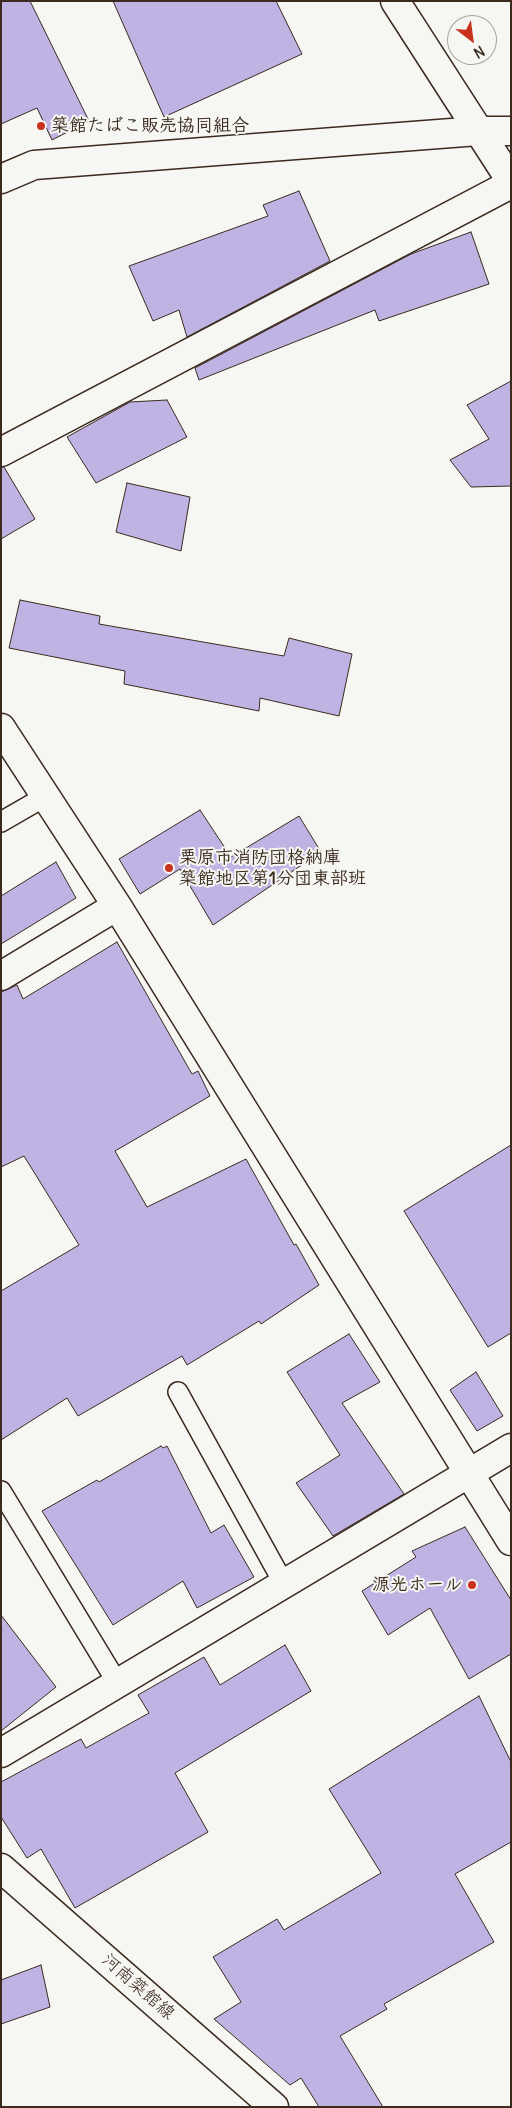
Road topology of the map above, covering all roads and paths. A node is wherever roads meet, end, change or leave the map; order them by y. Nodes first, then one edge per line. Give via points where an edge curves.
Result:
1 (395, 1) edge
2 (478, 131) junction
3 (511, 131) edge
4 (1, 179) edge
5 (511, 183) edge
6 (1, 452) edge
7 (1, 728) edge
8 (46, 796) junction
9 (1, 822) edge
10 (118, 906) junction
11 (1, 976) edge
12 (178, 1392) dead end
13 (511, 1448) edge
14 (470, 1474) junction
15 (1, 1491) edge
16 (511, 1541) edge
17 (284, 1584) junction
18 (118, 1684) junction
19 (1, 1753) edge
20 (1, 1868) edge
21 (274, 2107) edge

1 - 2 street
2 - 3 street
2 - 4 street via 34,164
2 - 5 street
5 - 6 street
7 - 8 street
8 - 9 lane
8 - 10 street
10 - 11 street
10 - 14 street
12 - 17 lane
13 - 14 street
14 - 16 street
14 - 17 street
15 - 18 lane
17 - 18 street
18 - 19 street
20 - 21 street, 河南築館線

